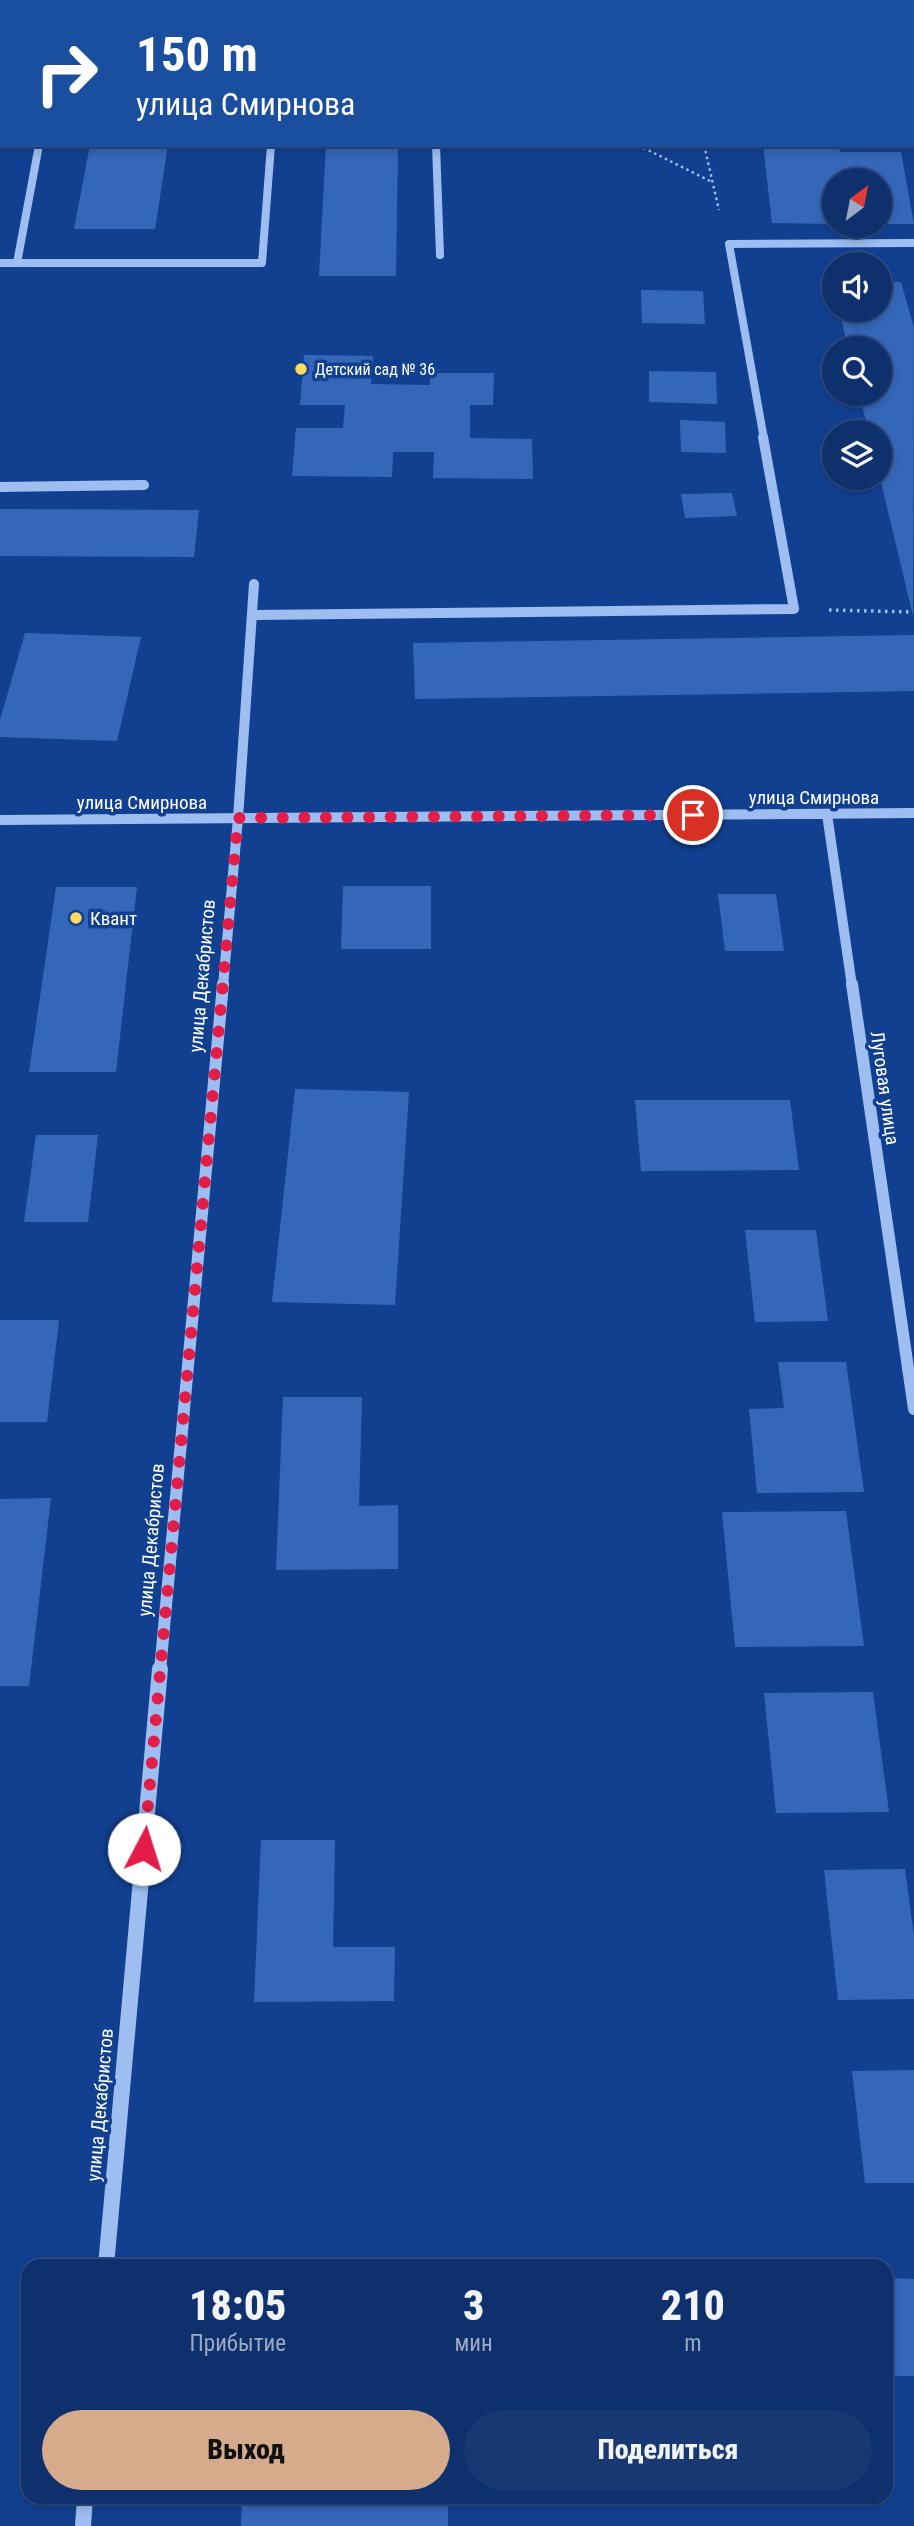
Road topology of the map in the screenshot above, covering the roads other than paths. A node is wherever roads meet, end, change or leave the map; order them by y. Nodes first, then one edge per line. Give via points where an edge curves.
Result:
1 (39, 147) edge
2 (271, 147) edge
3 (436, 147) edge
4 (914, 243) edge
5 (440, 255) dead end
6 (0, 263) edge
7 (17, 263) junction
8 (144, 485) dead end
9 (0, 486) edge
10 (254, 584) dead end
11 (252, 615) junction
12 (827, 814) junction
13 (914, 814) edge
14 (238, 818) junction
15 (0, 820) edge
16 (914, 1409) edge
17 (107, 2259) edge
18 (85, 2504) edge
19 (83, 2526) edge

1 - 7 street
2 - 7 street via 262,263
3 - 5 street
4 - 11 street via 729,244 794,609
6 - 7 street
8 - 9 street
10 - 11 street, улица Декабристов
11 - 14 street, улица Декабристов
12 - 13 street, улица Смирнова
12 - 14 street, улица Смирнова
12 - 16 street, Луговая улица
14 - 15 street, улица Смирнова
14 - 17 street, улица Декабристов
18 - 19 street

